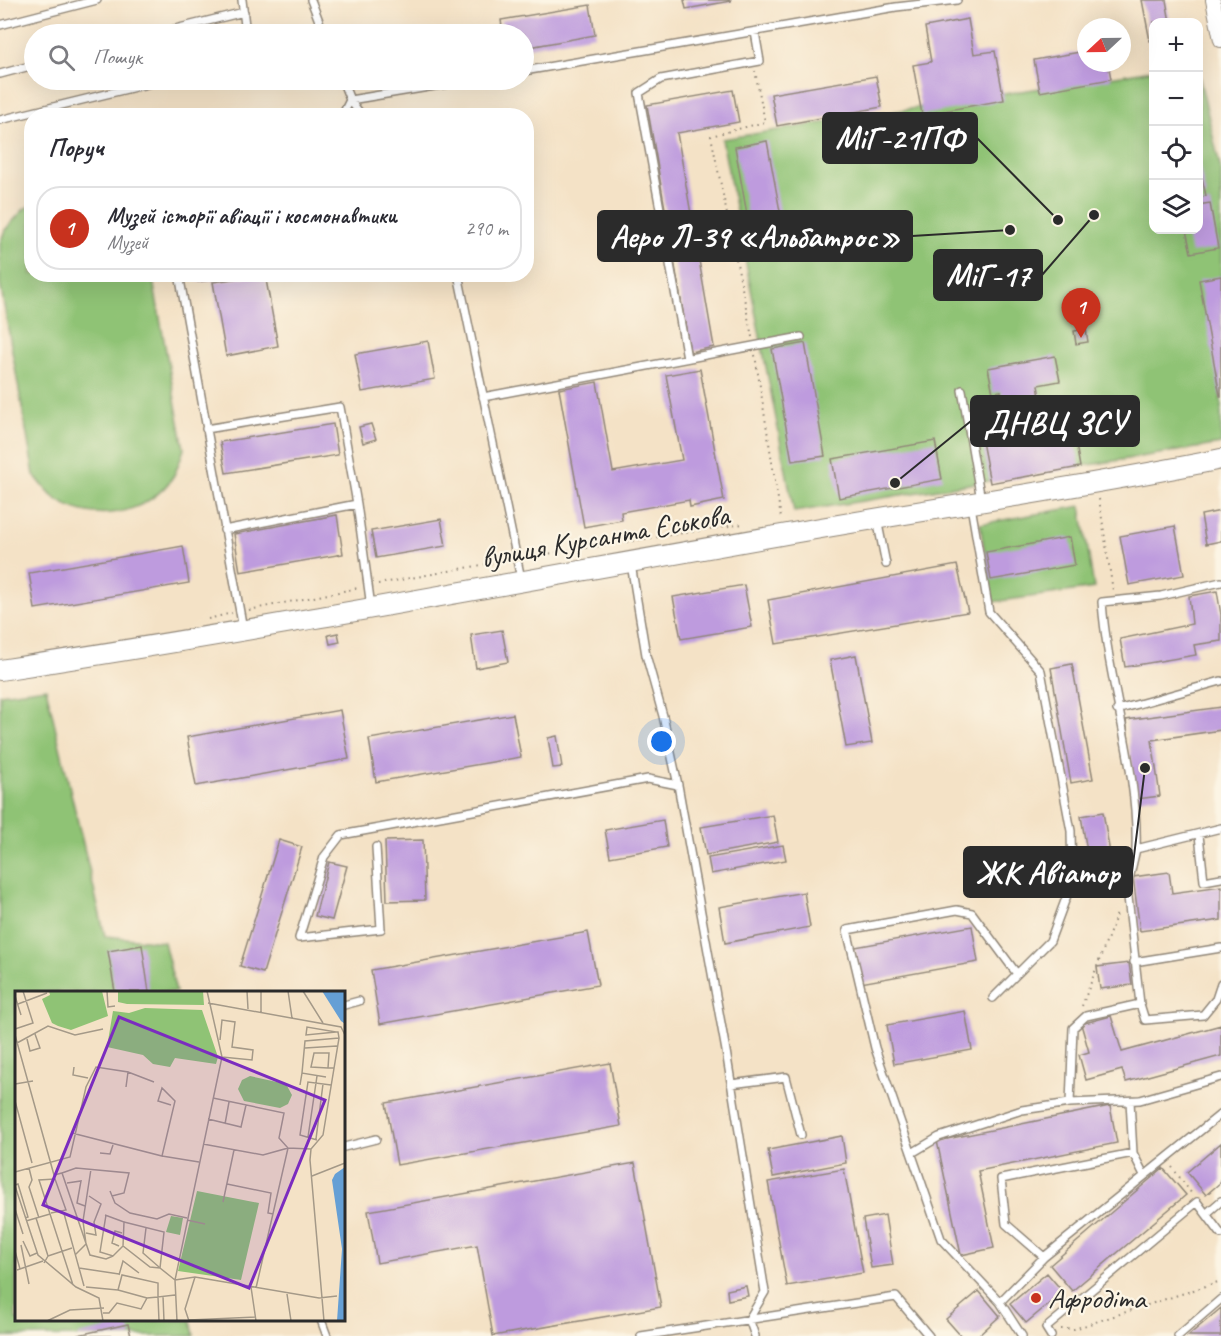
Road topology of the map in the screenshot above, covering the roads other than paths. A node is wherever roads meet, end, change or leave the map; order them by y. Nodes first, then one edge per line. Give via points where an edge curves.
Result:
1 (97, 0) edge
2 (242, 0) edge
3 (311, 0) edge
4 (957, 0) edge
5 (1213, 0) edge
6 (243, 12) junction
7 (195, 24) edge
8 (245, 24) edge
9 (320, 24) edge
10 (0, 25) edge
11 (755, 32) junction
12 (1221, 40) edge
13 (24, 68) edge
14 (534, 69) edge
15 (0, 74) edge
16 (123, 90) edge
17 (346, 90) edge
18 (410, 90) edge
19 (350, 100) junction
20 (49, 108) edge
21 (346, 108) edge
22 (356, 108) edge
23 (24, 114) edge
24 (0, 120) edge
25 (180, 282) edge
26 (460, 282) edge
27 (801, 337) dead end
28 (687, 358) junction
29 (962, 390) dead end
30 (483, 397) junction
31 (206, 429) junction
32 (1221, 459) edge
33 (976, 503) junction
34 (357, 504) junction
35 (877, 518) junction
36 (224, 530) junction
37 (630, 561) junction
38 (885, 564) dead end
39 (521, 582) junction
40 (1221, 582) edge
41 (371, 607) junction
42 (243, 630) junction
43 (0, 670) edge
44 (1221, 681) edge
45 (1117, 710) junction
46 (678, 785) junction
47 (1221, 828) edge
48 (1199, 835) junction
49 (376, 847) dead end
50 (1136, 849) junction
51 (1221, 878) edge
52 (1221, 948) edge
53 (1134, 962) junction
54 (1017, 974) junction
55 (1221, 984) edge
56 (993, 998) dead end
57 (359, 1001) dead end
58 (1140, 1004) junction
59 (345, 1005) edge
60 (1221, 1077) edge
61 (732, 1084) junction
62 (1130, 1101) junction
63 (1070, 1103) junction
64 (1221, 1114) edge
65 (801, 1135) dead end
66 (375, 1138) dead end
67 (345, 1147) edge
68 (912, 1153) junction
69 (1133, 1153) junction
70 (1144, 1175) junction
71 (1221, 1201) edge
72 (1206, 1214) junction
73 (1221, 1234) edge
74 (1044, 1257) junction
75 (1221, 1299) edge
76 (1000, 1302) junction
77 (748, 1319) junction
78 (321, 1321) edge
79 (327, 1336) edge
80 (641, 1336) edge
81 (754, 1336) edge
82 (929, 1336) edge
83 (1022, 1336) edge
84 (1051, 1336) edge
85 (1178, 1336) edge

1 - 10 lane
2 - 6 lane
3 - 9 lane
4 - 11 lane
5 - 12 street
6 - 7 lane
6 - 8 lane
11 - 14 lane
11 - 28 lane via 760,61 661,79 639,93
13 - 15 lane
16 - 20 lane
17 - 19 lane
18 - 19 lane
19 - 21 lane
19 - 22 lane
23 - 24 lane
25 - 31 lane
26 - 30 lane
27 - 28 lane
28 - 30 lane
29 - 33 lane
30 - 39 lane
31 - 34 lane via 340,407
31 - 36 lane
32 - 33 street, вулиця Курсанта Єськова
33 - 35 street, вулиця Курсанта Єськова
33 - 54 lane via 989,612 1041,671 1071,831 1072,882 1050,941
34 - 36 lane
34 - 41 lane
35 - 37 street, вулиця Курсанта Єськова
35 - 38 lane
36 - 42 lane
37 - 39 street, вулиця Курсанта Єськова
37 - 46 lane via 645,655
39 - 41 street, вулиця Курсанта Єськова
40 - 45 lane via 1161,596 1102,602
41 - 42 street, вулиця Курсанта Єськова
42 - 43 street, вулиця Курсанта Єськова
44 - 45 lane
45 - 50 lane via 1138,816
46 - 49 lane via 648,779 341,835 324,857 299,938 381,929
46 - 61 lane
47 - 48 lane
48 - 50 lane
48 - 51 lane via 1203,881
50 - 53 lane via 1127,888
52 - 53 lane
53 - 58 lane
54 - 56 lane
54 - 68 lane via 972,913 957,910 847,930 875,1048
55 - 58 lane via 1216,999 1203,1015 1145,1020
57 - 59 lane
58 - 63 lane via 1086,1016 1073,1028
60 - 62 lane
61 - 65 lane via 786,1077
61 - 77 lane via 765,1292
62 - 63 lane
62 - 69 lane
63 - 68 lane via 1022,1110 939,1137
64 - 70 lane
66 - 67 lane
68 - 76 lane via 941,1239
69 - 70 lane
69 - 74 lane via 1000,1179 1006,1224
70 - 74 lane
71 - 72 lane
72 - 73 lane
72 - 84 lane via 1197,1202 1046,1328
74 - 76 lane
75 - 85 lane
76 - 83 lane
77 - 80 lane
77 - 81 lane
77 - 82 lane via 896,1297
78 - 79 lane

